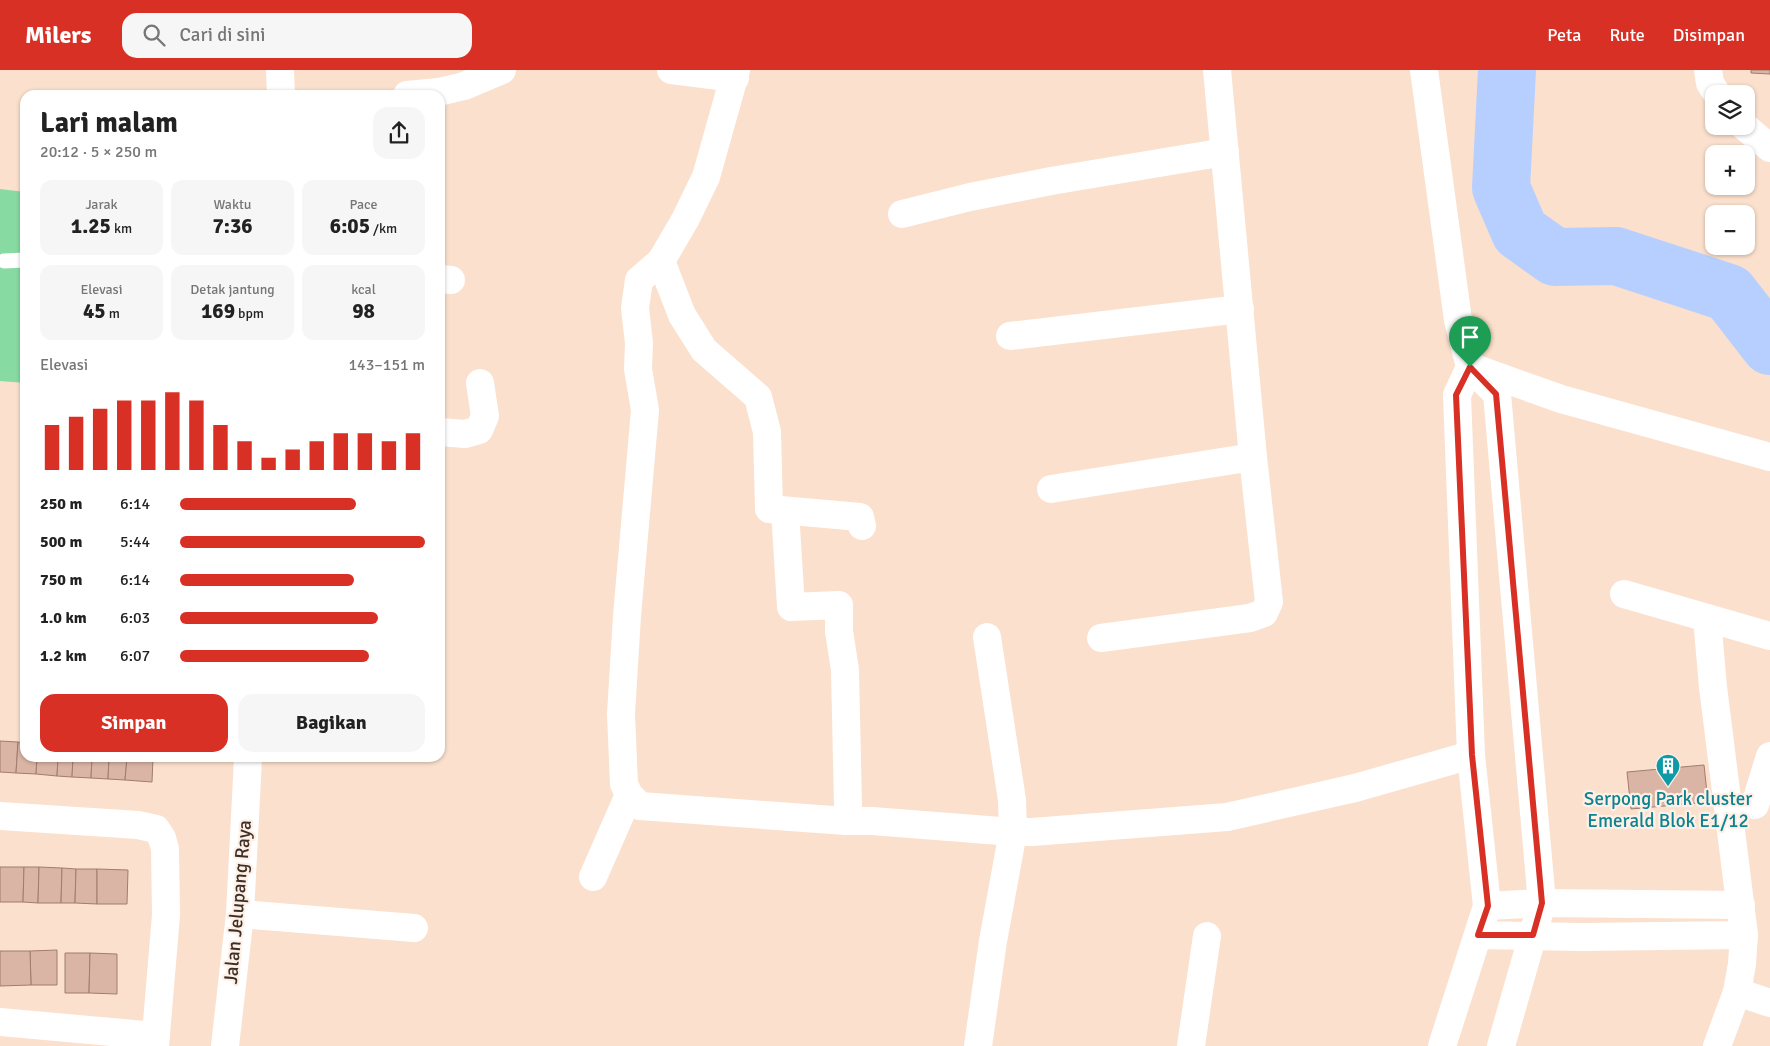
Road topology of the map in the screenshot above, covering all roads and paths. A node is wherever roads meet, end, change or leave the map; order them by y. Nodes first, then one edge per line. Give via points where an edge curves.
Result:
1 (280, 70) edge
2 (502, 70) edge
3 (671, 70) edge
4 (1218, 70) edge
5 (1424, 70) edge
6 (1708, 70) edge
7 (736, 74) edge
8 (1711, 85) edge
9 (281, 90) edge
10 (445, 91) edge
11 (1755, 135) edge
12 (1770, 148) edge
13 (1225, 152) junction
14 (902, 214) dead end
15 (20, 260) edge
16 (4, 261) dead end
17 (661, 261) junction
18 (1240, 309) junction
19 (1010, 336) dead end
20 (1470, 367) junction
21 (480, 383) dead end
22 (445, 432) edge
23 (1253, 457) junction
24 (1770, 457) edge
25 (1051, 489) dead end
26 (785, 510) junction
27 (862, 526) dead end
28 (1624, 594) dead end
29 (1706, 618) junction
30 (1770, 636) edge
31 (987, 637) dead end
32 (1101, 638) dead end
33 (1472, 755) junction
34 (1770, 756) edge
35 (248, 762) edge
36 (629, 795) junction
37 (1727, 796) junction
38 (1762, 808) edge
39 (0, 816) edge
40 (846, 821) junction
41 (1013, 832) junction
42 (593, 876) dead end
43 (1542, 903) junction
44 (1741, 905) junction
45 (1488, 906) junction
46 (240, 914) junction
47 (414, 928) dead end
48 (1478, 935) junction
49 (1533, 935) junction
50 (1744, 935) junction
51 (1206, 936) dead end
52 (1738, 992) junction
53 (1770, 1002) edge
54 (0, 1022) edge
55 (156, 1041) edge
56 (225, 1046) edge
57 (978, 1046) edge
58 (1191, 1046) edge
59 (1442, 1046) edge
60 (1501, 1046) edge
61 (1717, 1046) edge

1 - 9 street
2 - 10 street
3 - 7 street
4 - 13 street
5 - 20 street via 1458,320
6 - 8 street
7 - 17 street via 706,176
11 - 12 street
13 - 14 street via 1051,181
13 - 18 street
15 - 16 lane
17 - 26 street via 682,315 704,350 758,397 767,432 769,509
17 - 36 street via 639,280 634,308 639,343 638,369 645,410 621,714 624,784
18 - 19 street
18 - 23 street
20 - 24 street via 1561,399
20 - 33 street via 1456,395
20 - 43 street via 1496,394
21 - 22 street via 485,416 479,430 465,434
23 - 25 street
23 - 32 street via 1269,602 1264,613 1250,618
26 - 27 street via 860,517
26 - 40 street via 791,607 839,605 844,670
28 - 29 street
29 - 30 street
29 - 37 street
31 - 41 street via 1012,800
33 - 41 street via 1355,788 1227,817
33 - 45 street
34 - 38 street
35 - 46 street, Jalan Jelupang Raya
36 - 40 street via 640,806
36 - 42 street
37 - 38 street
37 - 44 street
39 - 55 street via 156,829 165,849 166,916
40 - 41 street
41 - 57 street
43 - 44 street
43 - 45 street
43 - 49 street
44 - 50 street
45 - 48 street
46 - 47 street
46 - 56 street, Jalan Jelupang Raya
48 - 49 street
48 - 59 street
49 - 50 street
49 - 60 street
50 - 52 street
51 - 58 street
52 - 53 street
52 - 61 street
54 - 55 street

